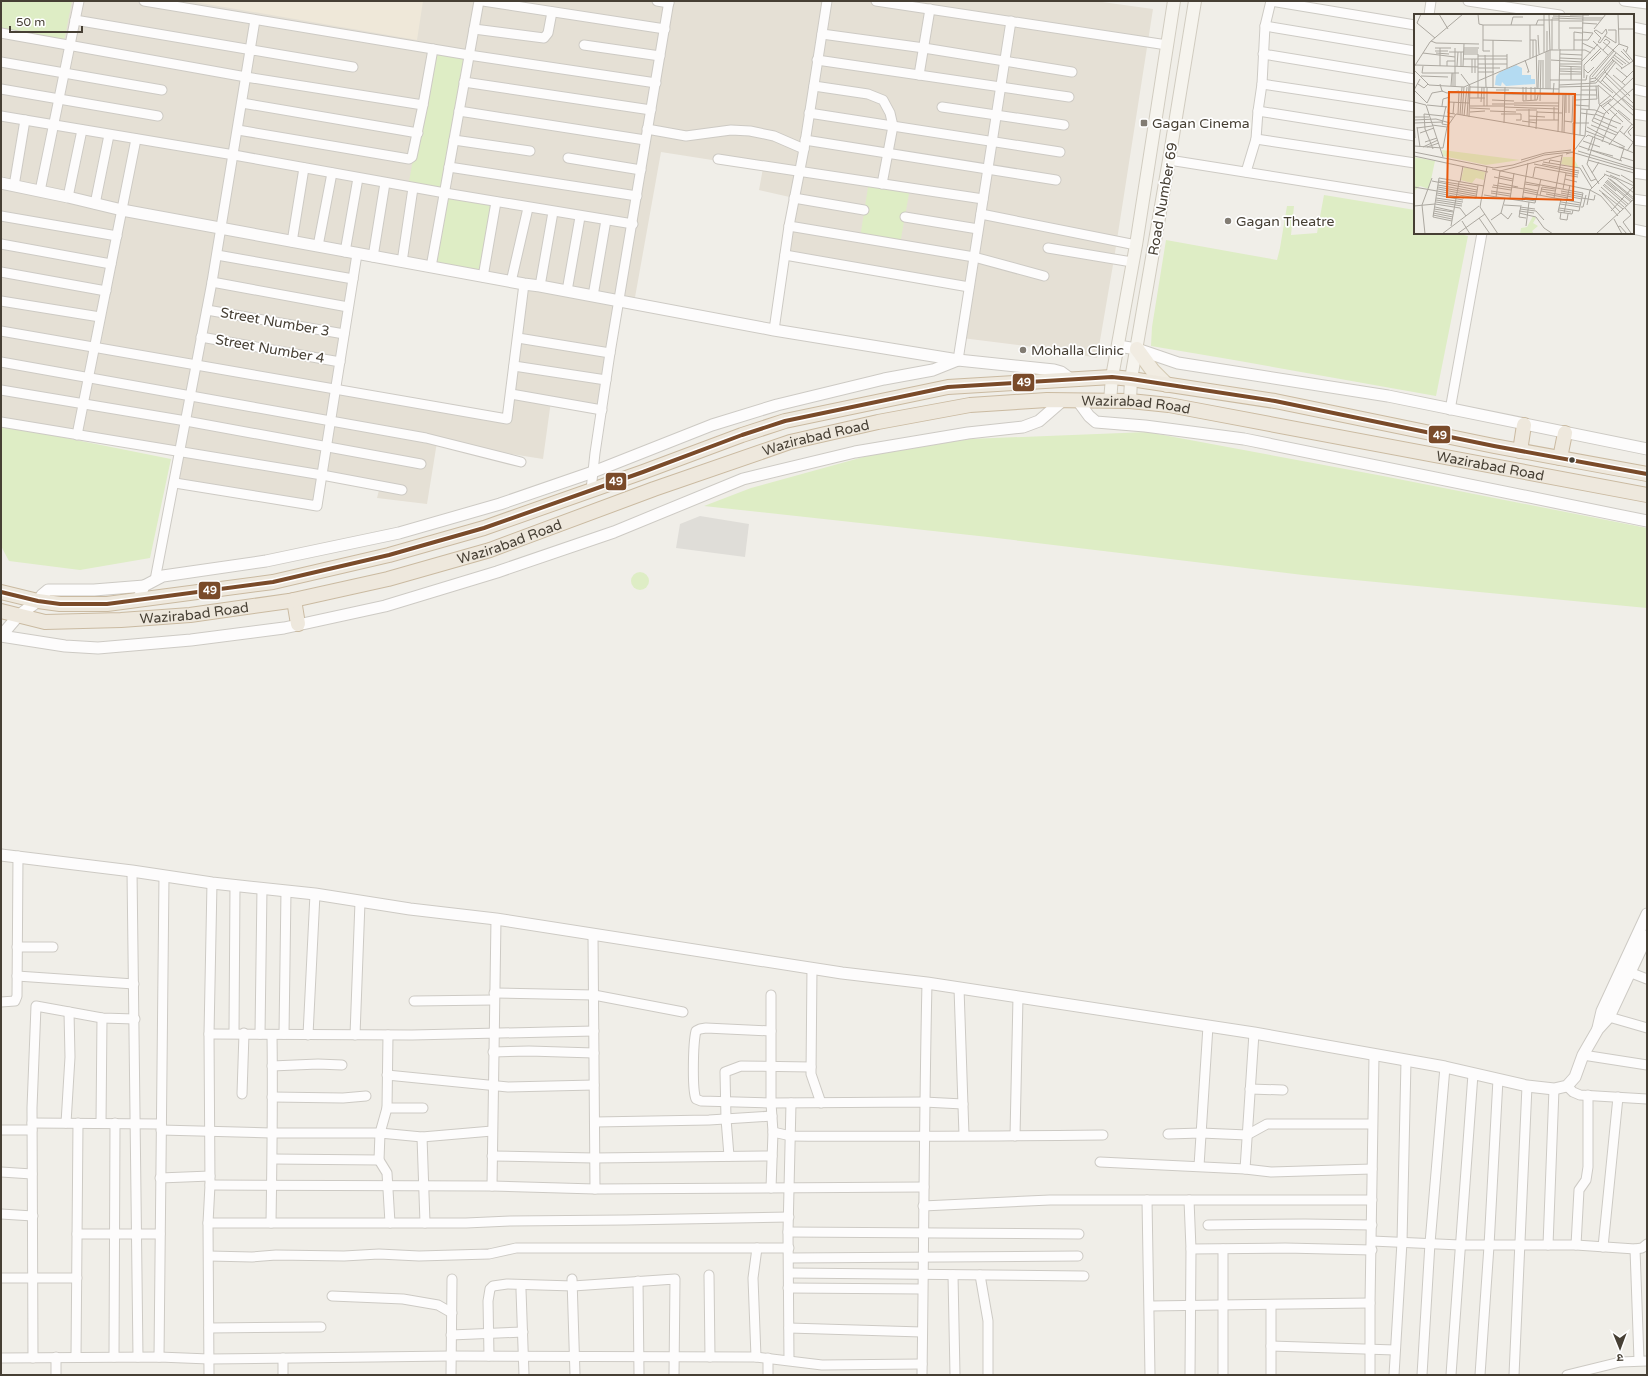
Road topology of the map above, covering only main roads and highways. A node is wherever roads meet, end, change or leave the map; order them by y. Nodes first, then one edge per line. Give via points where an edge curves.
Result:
1 (1174, 1) edge
2 (1195, 1) edge
3 (1137, 349) junction
4 (1112, 377) junction
5 (1131, 379) junction
6 (1167, 385) junction
7 (1110, 401) junction
8 (1130, 401) junction
9 (1524, 425) road end
10 (1566, 433) road end
11 (1520, 451) junction
12 (1560, 458) junction
13 (1647, 474) edge
14 (1647, 495) edge
15 (7, 594) edge
16 (133, 600) junction
17 (294, 600) junction
18 (1, 612) edge
19 (129, 620) junction
20 (298, 624) road end

1 - 4 main road, Road Number 69 via 1136,245
2 - 3 main road, Road Number 69
3 - 5 main road, Road Number 69
3 - 6 main road
4 - 5 highway, Wazirabad Road
4 - 7 main road, Road Number 69
4 - 16 highway, Wazirabad Road via 948,387 785,421 484,528 389,555 273,582
5 - 6 highway, Wazirabad Road
5 - 8 main road, Road Number 69
6 - 11 highway, Wazirabad Road via 1275,401
7 - 8 highway, Wazirabad Road
7 - 17 highway, Wazirabad Road via 970,405 790,442 490,550 388,579
8 - 14 highway, Wazirabad Road via 1237,417
9 - 11 highway
10 - 12 highway
11 - 12 highway, Wazirabad Road
12 - 13 highway, Wazirabad Road
15 - 16 highway, Wazirabad Road via 68,604 107,604
16 - 19 highway
17 - 19 highway, Wazirabad Road via 190,615
17 - 20 highway
18 - 19 highway, Wazirabad Road via 45,622

